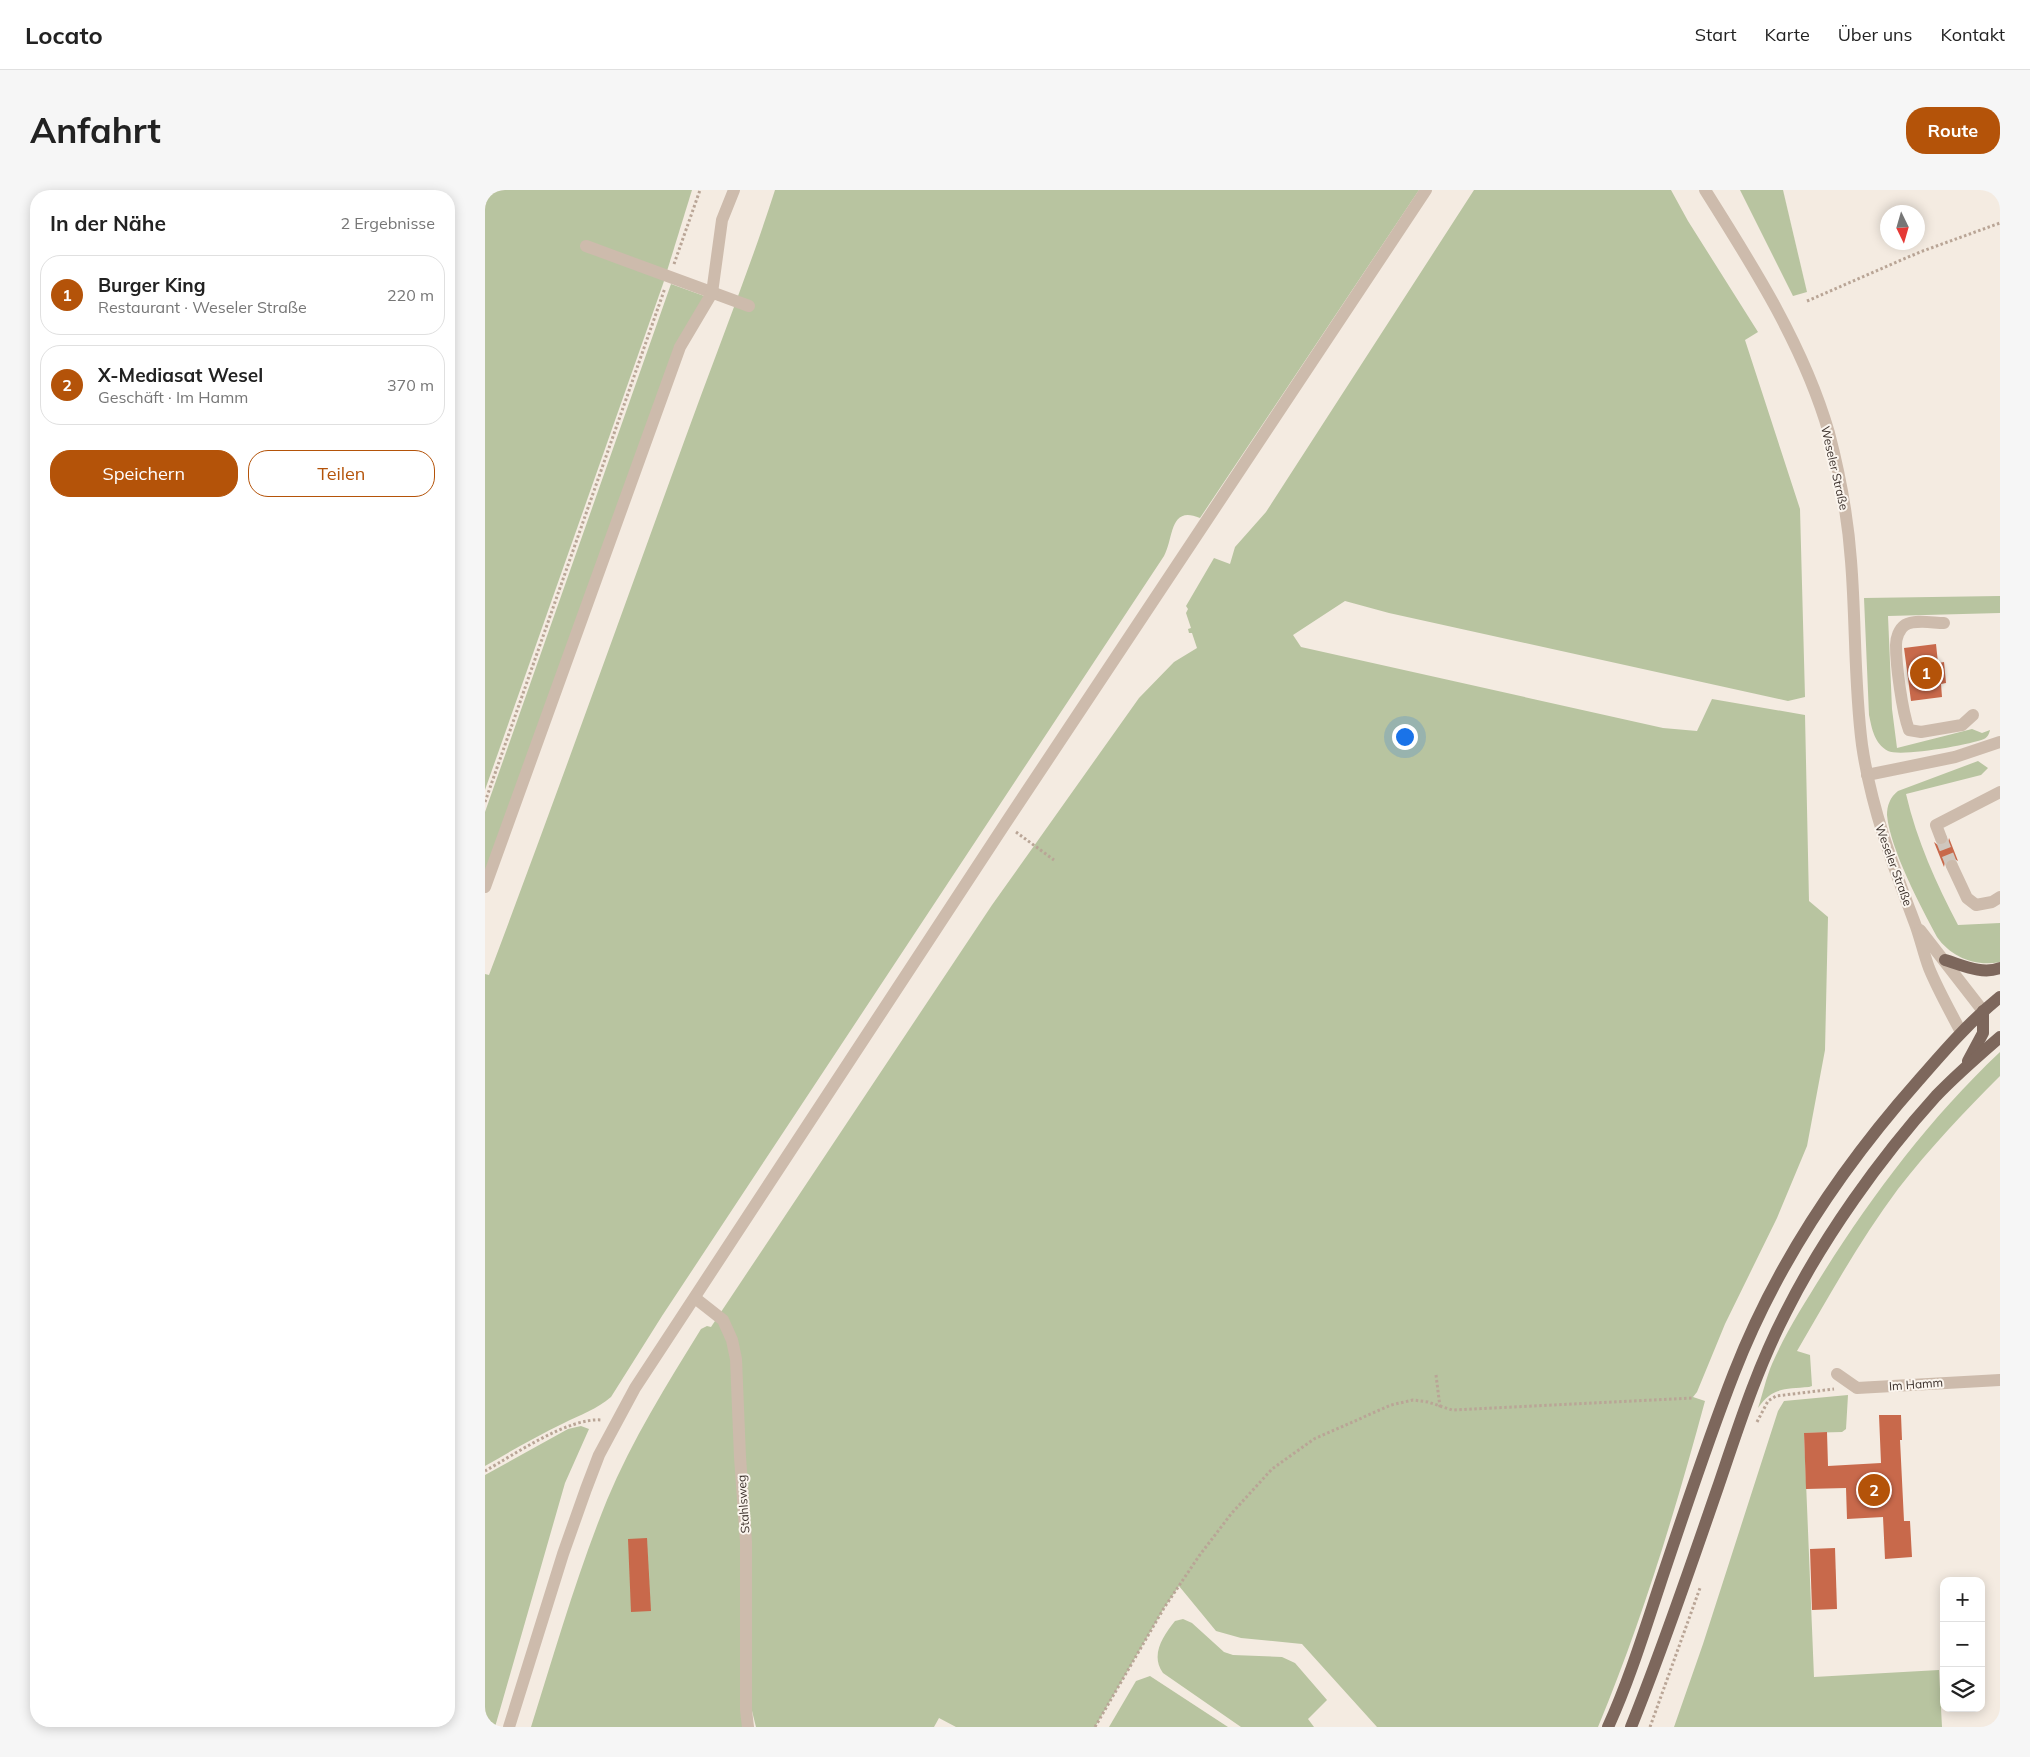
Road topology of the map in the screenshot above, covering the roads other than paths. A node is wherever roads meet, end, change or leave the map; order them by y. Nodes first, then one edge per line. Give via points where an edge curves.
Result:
1 (734, 190) edge
2 (1426, 190) edge
3 (1705, 190) edge
4 (586, 246) dead end
5 (712, 293) junction
6 (749, 306) dead end
7 (1944, 623) dead end
8 (1973, 715) dead end
9 (2000, 742) edge
10 (1867, 775) junction
11 (2000, 792) edge
12 (1941, 838) tunnel mouth
13 (1952, 866) tunnel mouth
14 (485, 887) edge
15 (2000, 897) edge
16 (1915, 924) junction
17 (1945, 960) junction
18 (2000, 968) edge
19 (2000, 997) edge
20 (1983, 1011) junction
21 (2000, 1030) edge
22 (1961, 1032) junction
23 (1983, 1033) junction
24 (2000, 1036) edge
25 (1965, 1068) junction
26 (695, 1298) junction
27 (1837, 1374) dead end
28 (2000, 1380) edge
29 (509, 1727) edge
30 (748, 1727) edge
31 (1608, 1727) edge
32 (1631, 1727) edge

1 - 5 street via 722,220
2 - 26 street
3 - 10 street, Weseler Straße via 1801,357 1829,433 1842,492 1851,559 1857,697
4 - 5 street
5 - 6 street
5 - 14 street via 680,347
7 - 8 street via 1910,623 1899,631 1896,645 1905,718 1909,730 1921,732 1962,725
9 - 10 street via 1955,758
10 - 16 street, Weseler Straße via 1878,822
11 - 12 street via 1936,825
13 - 15 street via 1967,898 1976,905
16 - 17 street, Weseler Straße
16 - 22 street, Weseler Straße via 1929,967
17 - 18 main road via 1981,970
17 - 20 street, Weseler Straße
19 - 20 main road
20 - 22 main road
20 - 23 main road
21 - 23 main road
22 - 23 main road
22 - 31 main road via 1861,1149 1828,1195 1774,1283 1735,1372 1635,1659
23 - 25 main road
24 - 25 main road
25 - 32 main road via 1918,1116 1876,1170 1842,1218 1786,1312 1751,1390 1660,1655
26 - 29 street via 635,1388 599,1456 569,1537
26 - 30 street, Stahlsweg via 723,1320 733,1340 737,1359 746,1542
27 - 28 street, Im Hamm via 1857,1388

